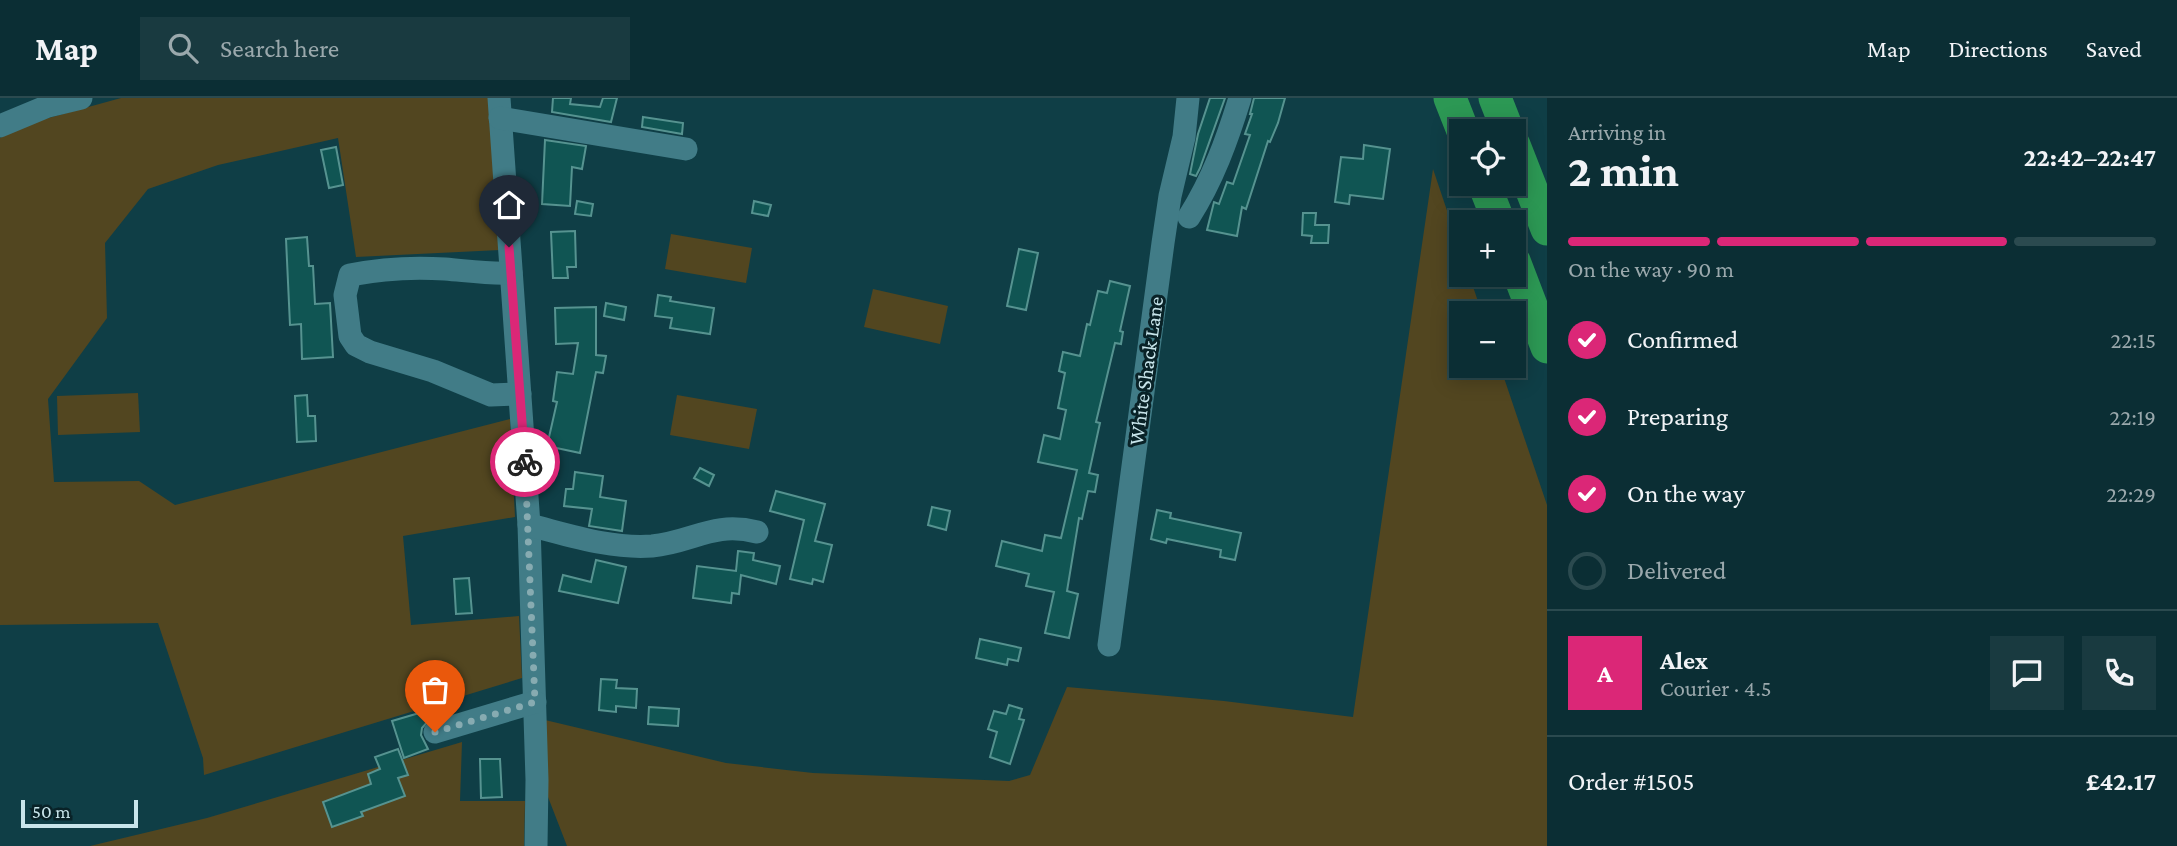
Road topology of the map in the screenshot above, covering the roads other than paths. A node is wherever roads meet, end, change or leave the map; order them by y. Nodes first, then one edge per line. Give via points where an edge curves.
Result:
1 (81, 98) edge
2 (1188, 98) edge
3 (1240, 98) edge
4 (1450, 98) edge
5 (1495, 98) edge
6 (500, 108) edge
7 (1458, 119) edge
8 (1503, 119) edge
9 (0, 125) edge
10 (686, 149) dead end
11 (1526, 176) edge
12 (1189, 217) dead end
13 (1547, 229) edge
14 (511, 273) junction
15 (1524, 287) edge
16 (1547, 346) edge
17 (520, 394) junction
18 (529, 526) junction
19 (757, 532) dead end
20 (1109, 645) dead end
21 (535, 702) junction
22 (435, 732) dead end
23 (536, 846) edge

1 - 9 street
2 - 20 street, White Shack Lane via 1163,243
3 - 12 street via 1225,146
4 - 7 highway
5 - 8 highway
6 - 10 street
6 - 14 street
11 - 13 highway
14 - 17 street
14 - 17 street via 369,271 350,275 345,295 350,336 356,345 491,394
15 - 16 highway
17 - 18 street
18 - 19 street via 637,547 717,528
18 - 21 street
21 - 22 street
21 - 23 street

